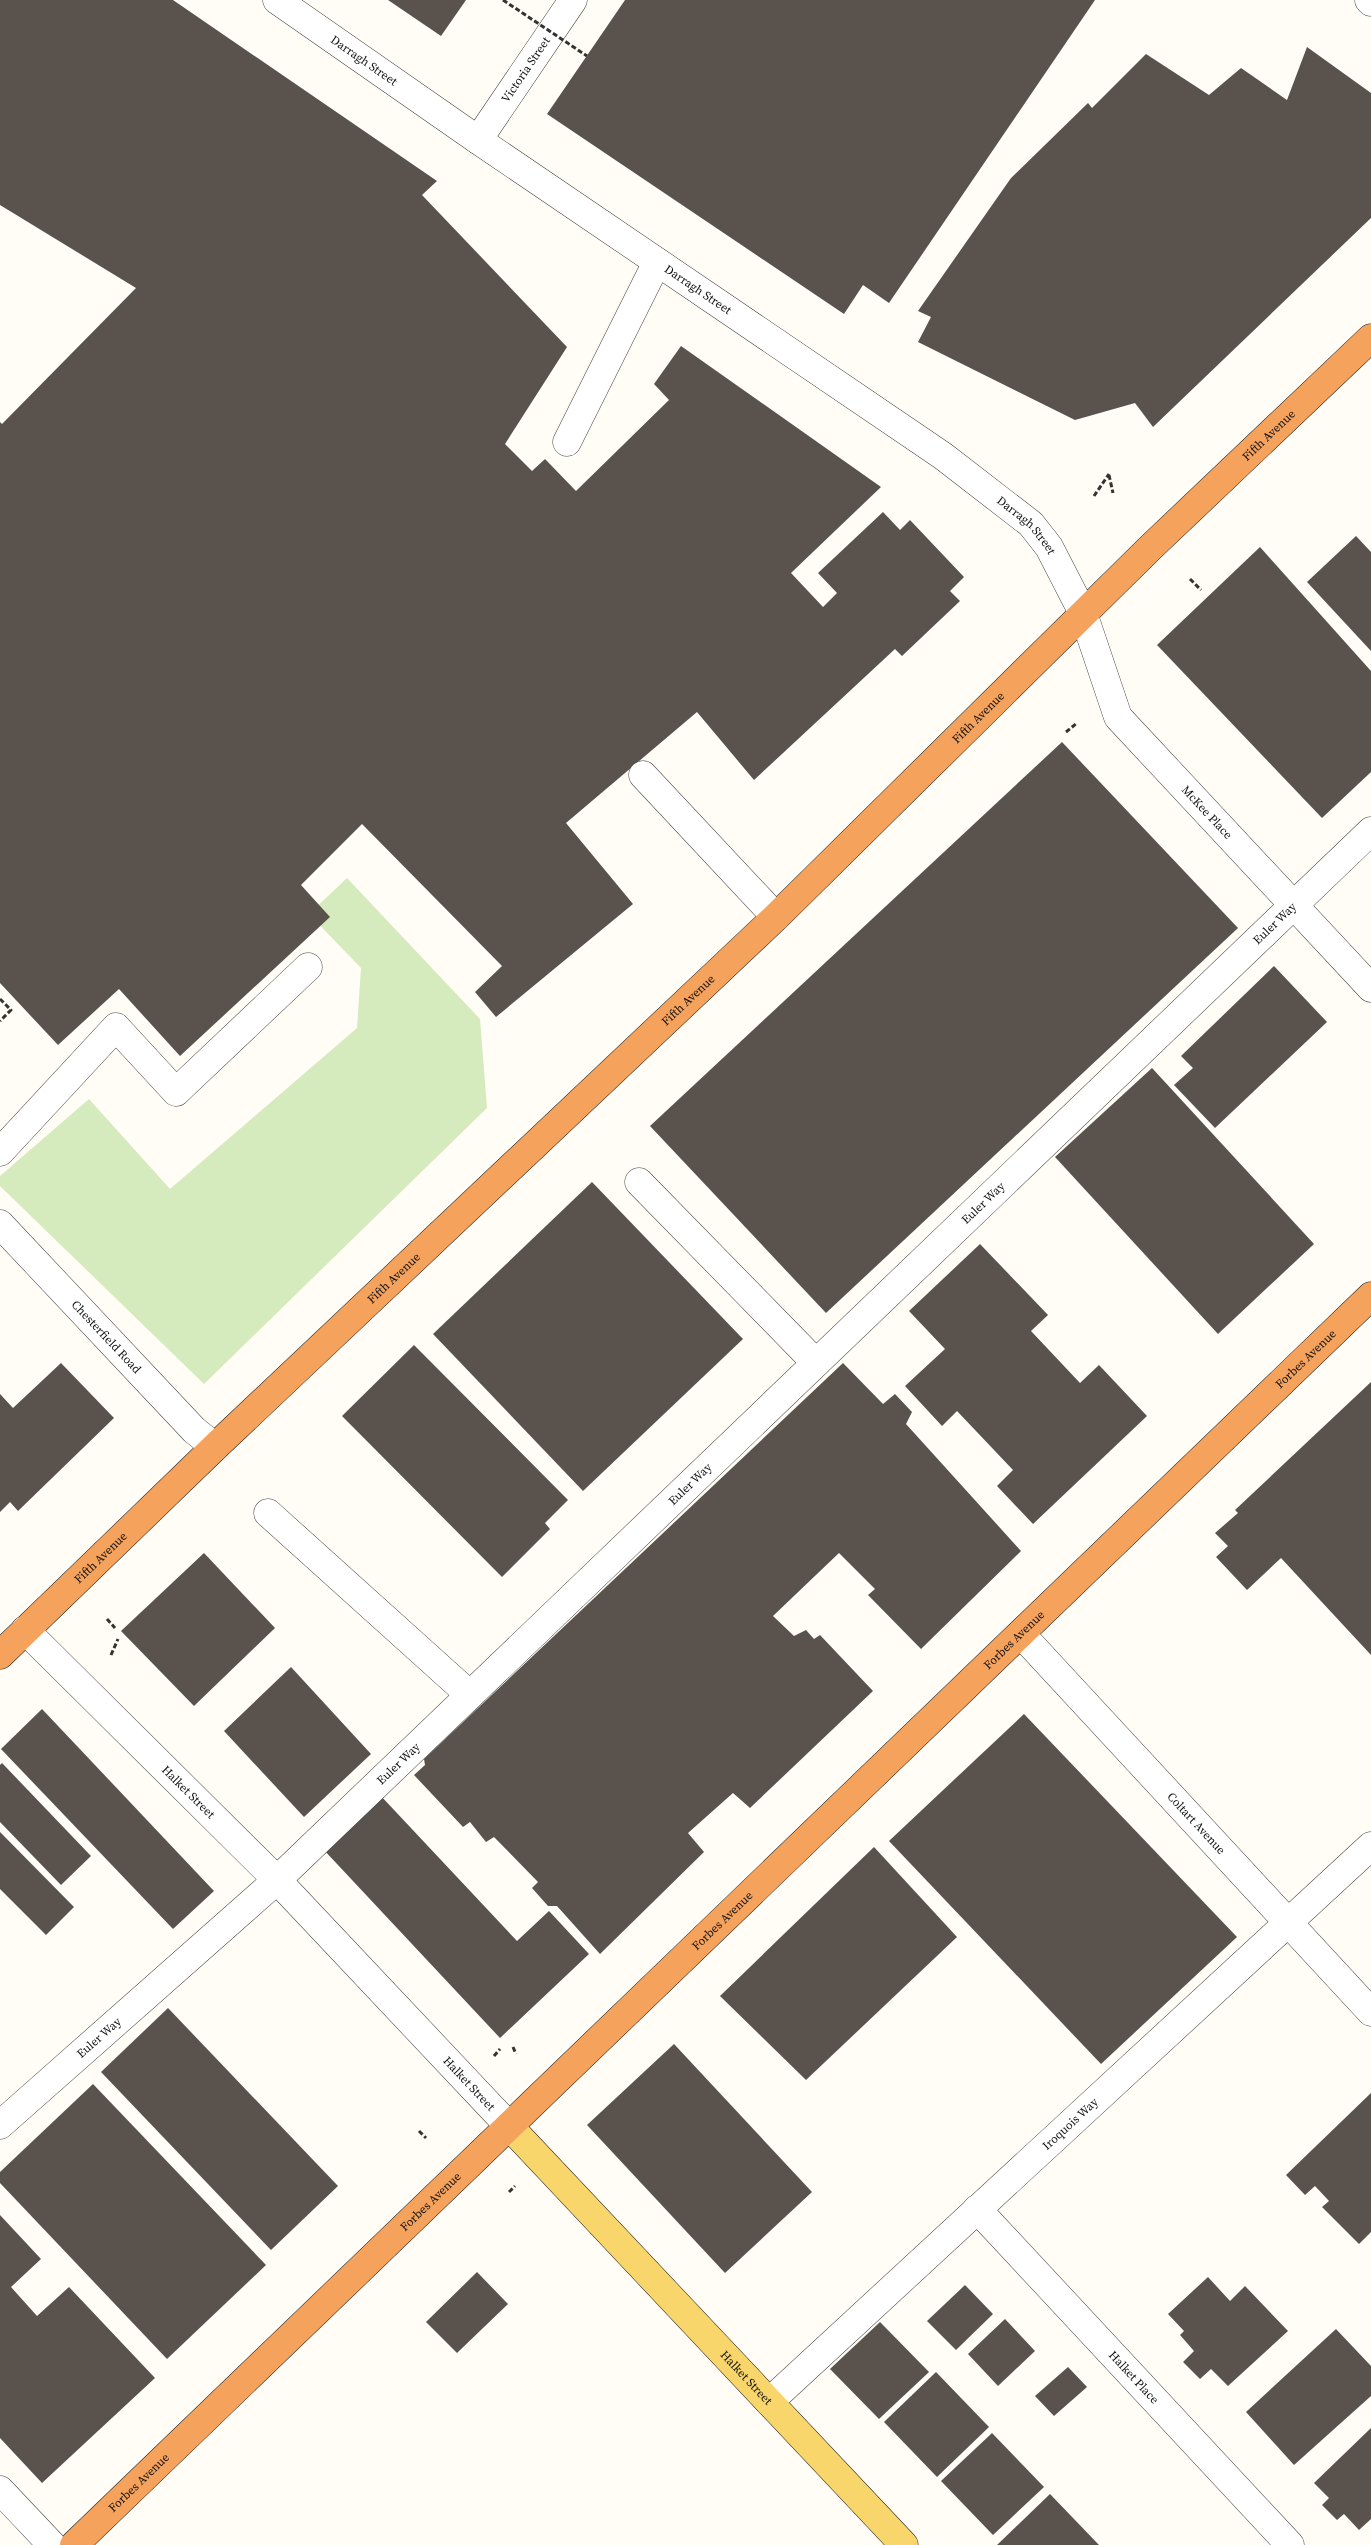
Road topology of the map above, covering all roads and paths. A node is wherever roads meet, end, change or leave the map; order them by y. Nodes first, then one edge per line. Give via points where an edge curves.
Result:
1 (277, 0) edge
2 (504, 0) edge
3 (573, 0) edge
4 (587, 56) dead end
5 (478, 140) junction
6 (657, 262) junction
7 (1371, 338) edge
8 (567, 442) dead end
9 (1113, 493) dead end
10 (1094, 496) dead end
11 (1190, 579) dead end
12 (1201, 590) dead end
13 (1083, 613) junction
14 (1077, 723) dead end
15 (1066, 732) dead end
16 (643, 775) dead end
17 (1371, 831) edge
18 (1293, 906) junction
19 (776, 917) junction
20 (308, 967) dead end
21 (1371, 988) edge
22 (0, 999) edge
23 (0, 1021) edge
24 (0, 1152) edge
25 (640, 1182) dead end
26 (0, 1224) edge
27 (1371, 1296) edge
28 (816, 1363) junction
29 (215, 1447) junction
30 (268, 1513) dead end
31 (107, 1619) dead end
32 (115, 1628) dead end
33 (25, 1630) junction
34 (1021, 1634) junction
35 (118, 1639) dead end
36 (0, 1655) edge
37 (111, 1655) dead end
38 (470, 1695) junction
39 (1371, 1846) edge
40 (277, 1880) junction
41 (1288, 1925) junction
42 (1371, 2012) edge
43 (513, 2047) dead end
44 (500, 2049) dead end
45 (516, 2054) dead end
46 (493, 2058) dead end
47 (0, 2126) edge
48 (509, 2126) junction
49 (419, 2131) dead end
50 (426, 2138) dead end
51 (977, 2209) junction
52 (769, 2402) junction
53 (0, 2490) edge
54 (52, 2545) edge
55 (74, 2545) edge
56 (904, 2545) edge
57 (1290, 2545) edge

1 - 5 street, Darragh Street
2 - 4 path, bridge
3 - 5 street, Victoria Street
5 - 6 street, Darragh Street
6 - 8 street
6 - 13 street, Darragh Street via 943,456 1031,524 1049,547
7 - 13 highway, Fifth Avenue
9 - 10 path via 1109,474
11 - 12 path
13 - 18 street, McKee Place via 1118,717
13 - 19 highway, Fifth Avenue
14 - 15 path
16 - 19 street
17 - 18 street, Euler Way
18 - 21 street, McKee Place
18 - 28 street, Euler Way
19 - 29 highway, Fifth Avenue
20 - 24 street via 176,1092 116,1027
22 - 23 path via 11,1010
25 - 28 street
26 - 29 street, Chesterfield Road via 194,1430
27 - 34 highway, Forbes Avenue
28 - 38 street, Euler Way
29 - 33 highway, Fifth Avenue
30 - 38 street
31 - 32 path
33 - 36 highway, Fifth Avenue
33 - 40 street, Halket Street
34 - 41 street, Coltart Avenue
34 - 48 highway, Forbes Avenue
35 - 37 path
38 - 40 street, Euler Way
39 - 41 street, Iroquois Way
40 - 47 street, Euler Way
40 - 48 street, Halket Street
41 - 42 street, Coltart Avenue
41 - 51 street, Iroquois Way
43 - 45 path
44 - 46 path
48 - 52 main road, Halket Street
48 - 55 highway, Forbes Avenue
49 - 50 path
51 - 52 street, Iroquois Way
51 - 57 street, Halket Place
52 - 56 main road, Halket Street
53 - 54 street

